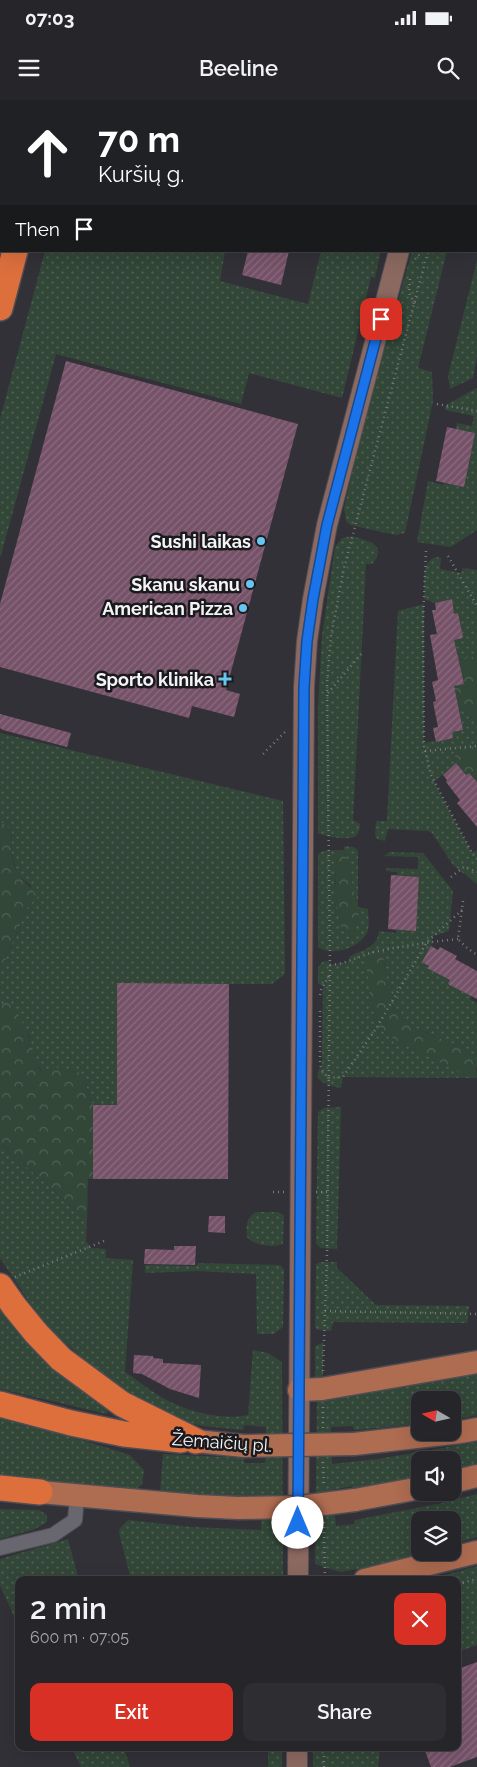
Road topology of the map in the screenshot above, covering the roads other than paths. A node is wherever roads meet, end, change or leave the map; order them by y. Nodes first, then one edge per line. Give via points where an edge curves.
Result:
1 (15, 252) edge
2 (406, 256) edge
3 (0, 308) edge
4 (4, 1283) edge
5 (477, 1362) edge
6 (299, 1390) junction
7 (0, 1404) edge
8 (477, 1429) edge
9 (196, 1441) junction
10 (477, 1476) edge
11 (461, 1480) edge
12 (0, 1488) edge
13 (411, 1490) edge
14 (40, 1492) junction
15 (0, 1496) edge
16 (77, 1497) junction
17 (0, 1548) edge
18 (477, 1552) edge
19 (298, 1576) edge
20 (381, 1576) edge
21 (297, 1751) edge
22 (297, 1767) edge

1 - 3 highway
2 - 6 main road via 327,525 307,641 304,687
4 - 9 highway via 14,1306 61,1360 122,1404
5 - 6 main road
6 - 19 main road
7 - 9 highway, Žemaičių pl. via 71,1424 124,1434
8 - 9 main road, Žemaičių pl., bridge via 354,1444 244,1446
10 - 11 main road
12 - 14 highway
13 - 16 main road, bridge via 300,1507 238,1508
14 - 15 highway
14 - 16 main road
16 - 17 street via 75,1520 53,1535
18 - 20 main road
21 - 22 main road

